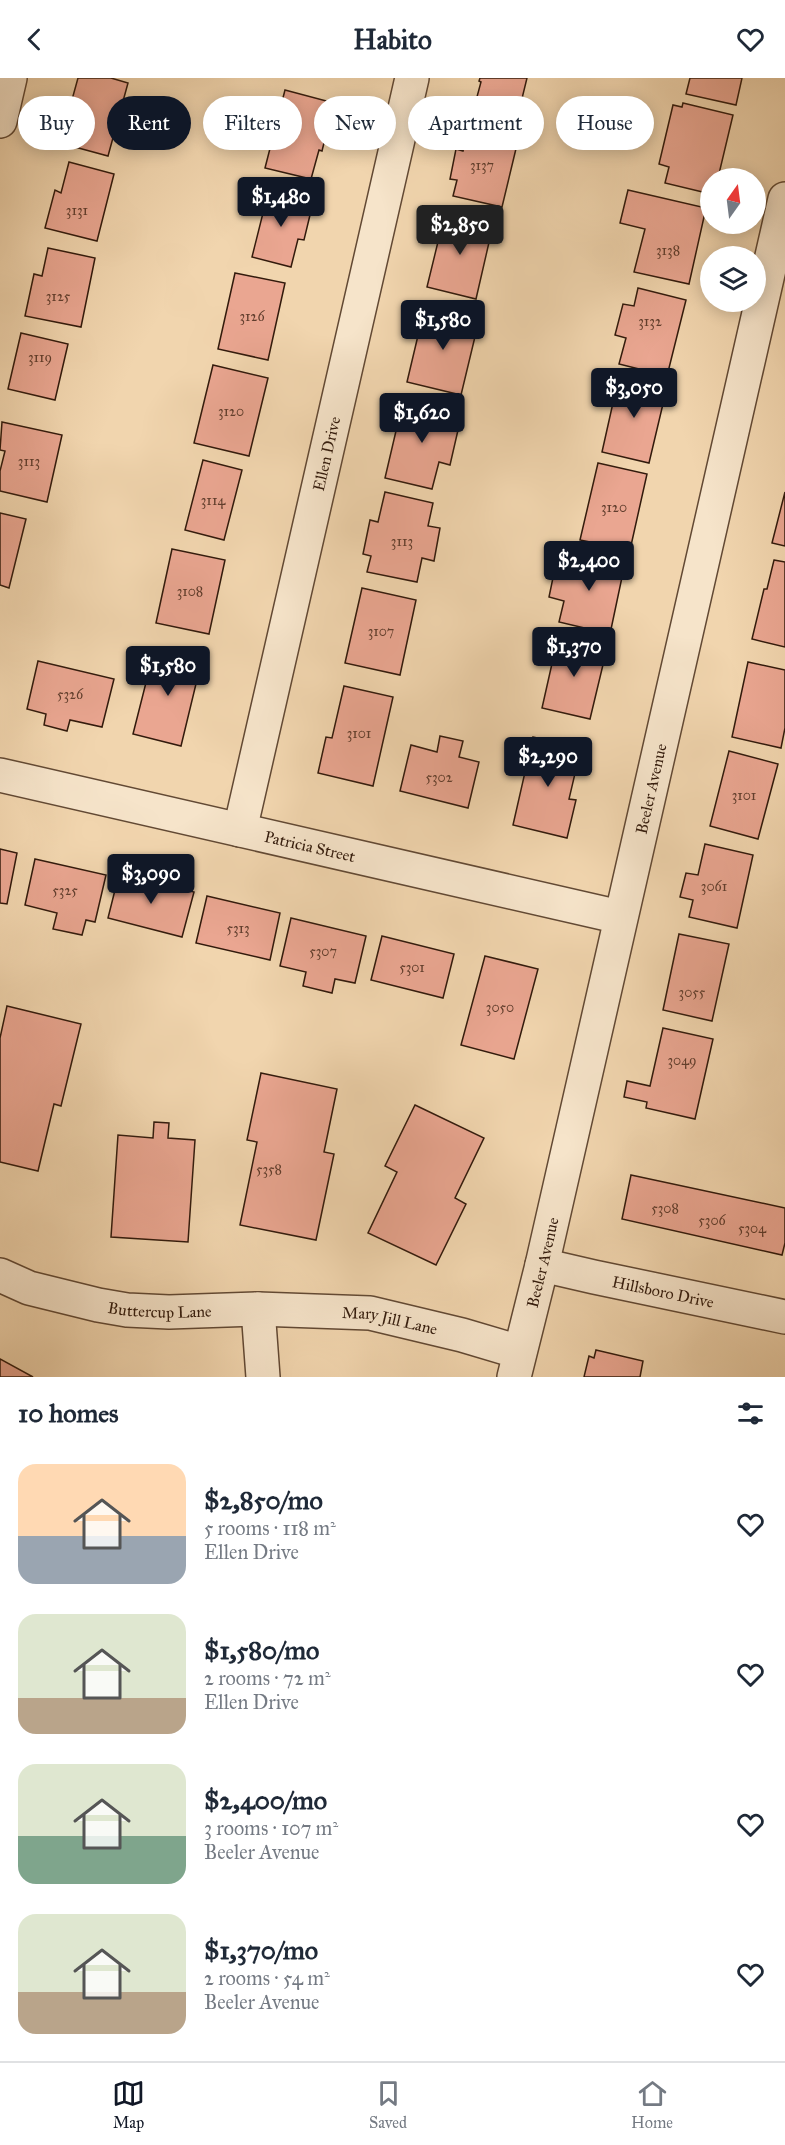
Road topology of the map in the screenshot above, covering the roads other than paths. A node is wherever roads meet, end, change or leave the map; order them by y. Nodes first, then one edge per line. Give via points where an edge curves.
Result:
1 (10, 78) edge
2 (412, 78) edge
3 (0, 121) edge
4 (785, 199) edge
5 (0, 775) edge
6 (240, 830) junction
7 (620, 917) junction
8 (542, 1264) junction
9 (0, 1275) edge
10 (258, 1309) junction
11 (785, 1317) edge
12 (516, 1365) edge
13 (263, 1377) edge

1 - 3 street
2 - 6 street, Ellen Drive
4 - 7 street, Beeler Avenue
5 - 6 street, Patricia Street
6 - 7 street, Patricia Street
7 - 8 street, Beeler Avenue
8 - 11 street, Hillsboro Drive
8 - 12 street, Beeler Avenue
9 - 10 street, Buttercup Lane via 29,1288 126,1310
10 - 12 street, Mary Jill Lane via 370,1313 462,1335
10 - 13 street

